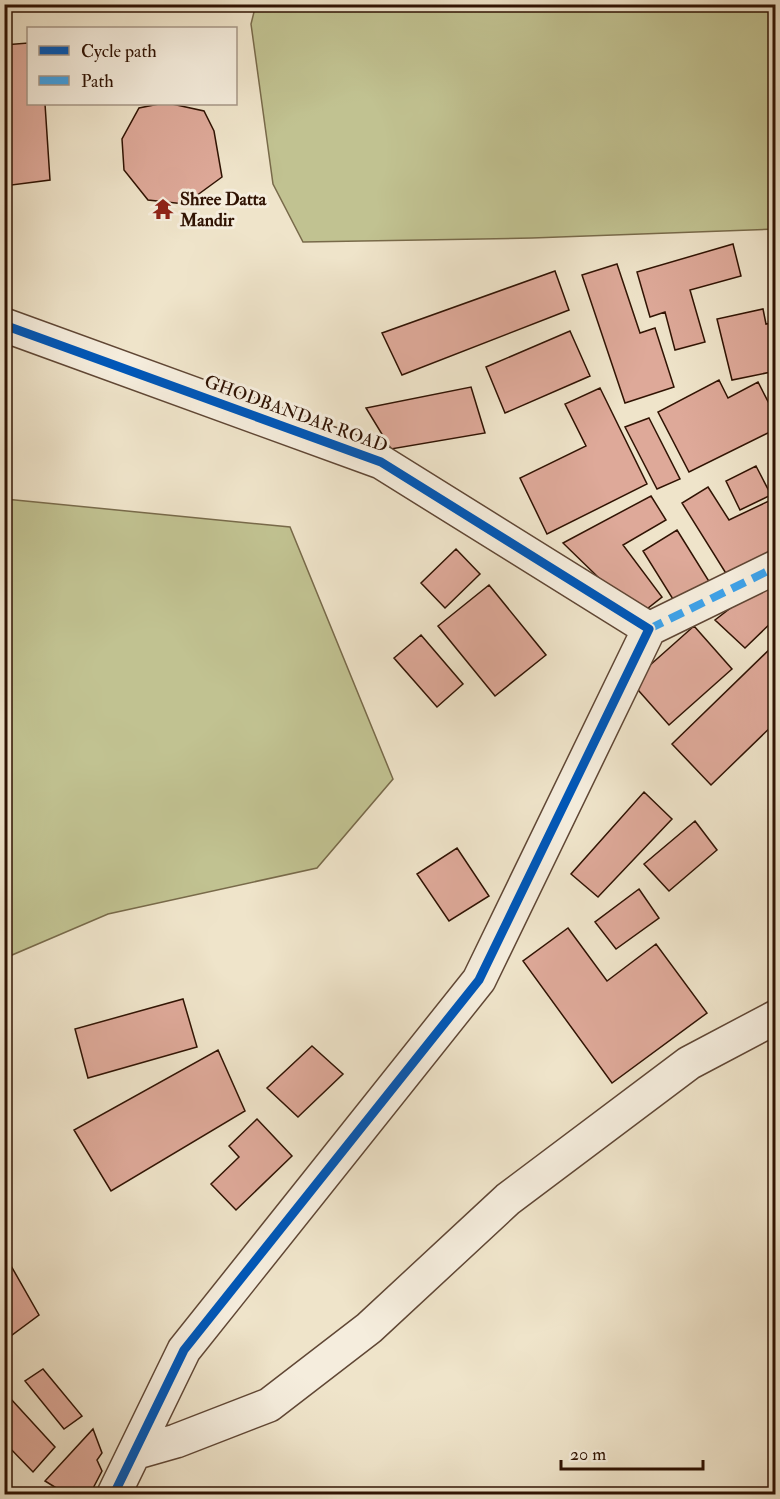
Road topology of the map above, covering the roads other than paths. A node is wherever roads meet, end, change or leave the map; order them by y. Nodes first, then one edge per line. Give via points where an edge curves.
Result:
1 (4, 325) edge
2 (776, 567) edge
3 (649, 629) junction
4 (776, 1017) edge
5 (134, 1453) junction
6 (114, 1494) edge

1 - 3 street, GHODBANDAR ROAD via 381,462
2 - 3 street
3 - 5 street via 479,980 184,1350
4 - 5 street via 689,1063 508,1199 369,1328 269,1405 176,1442
5 - 6 street

